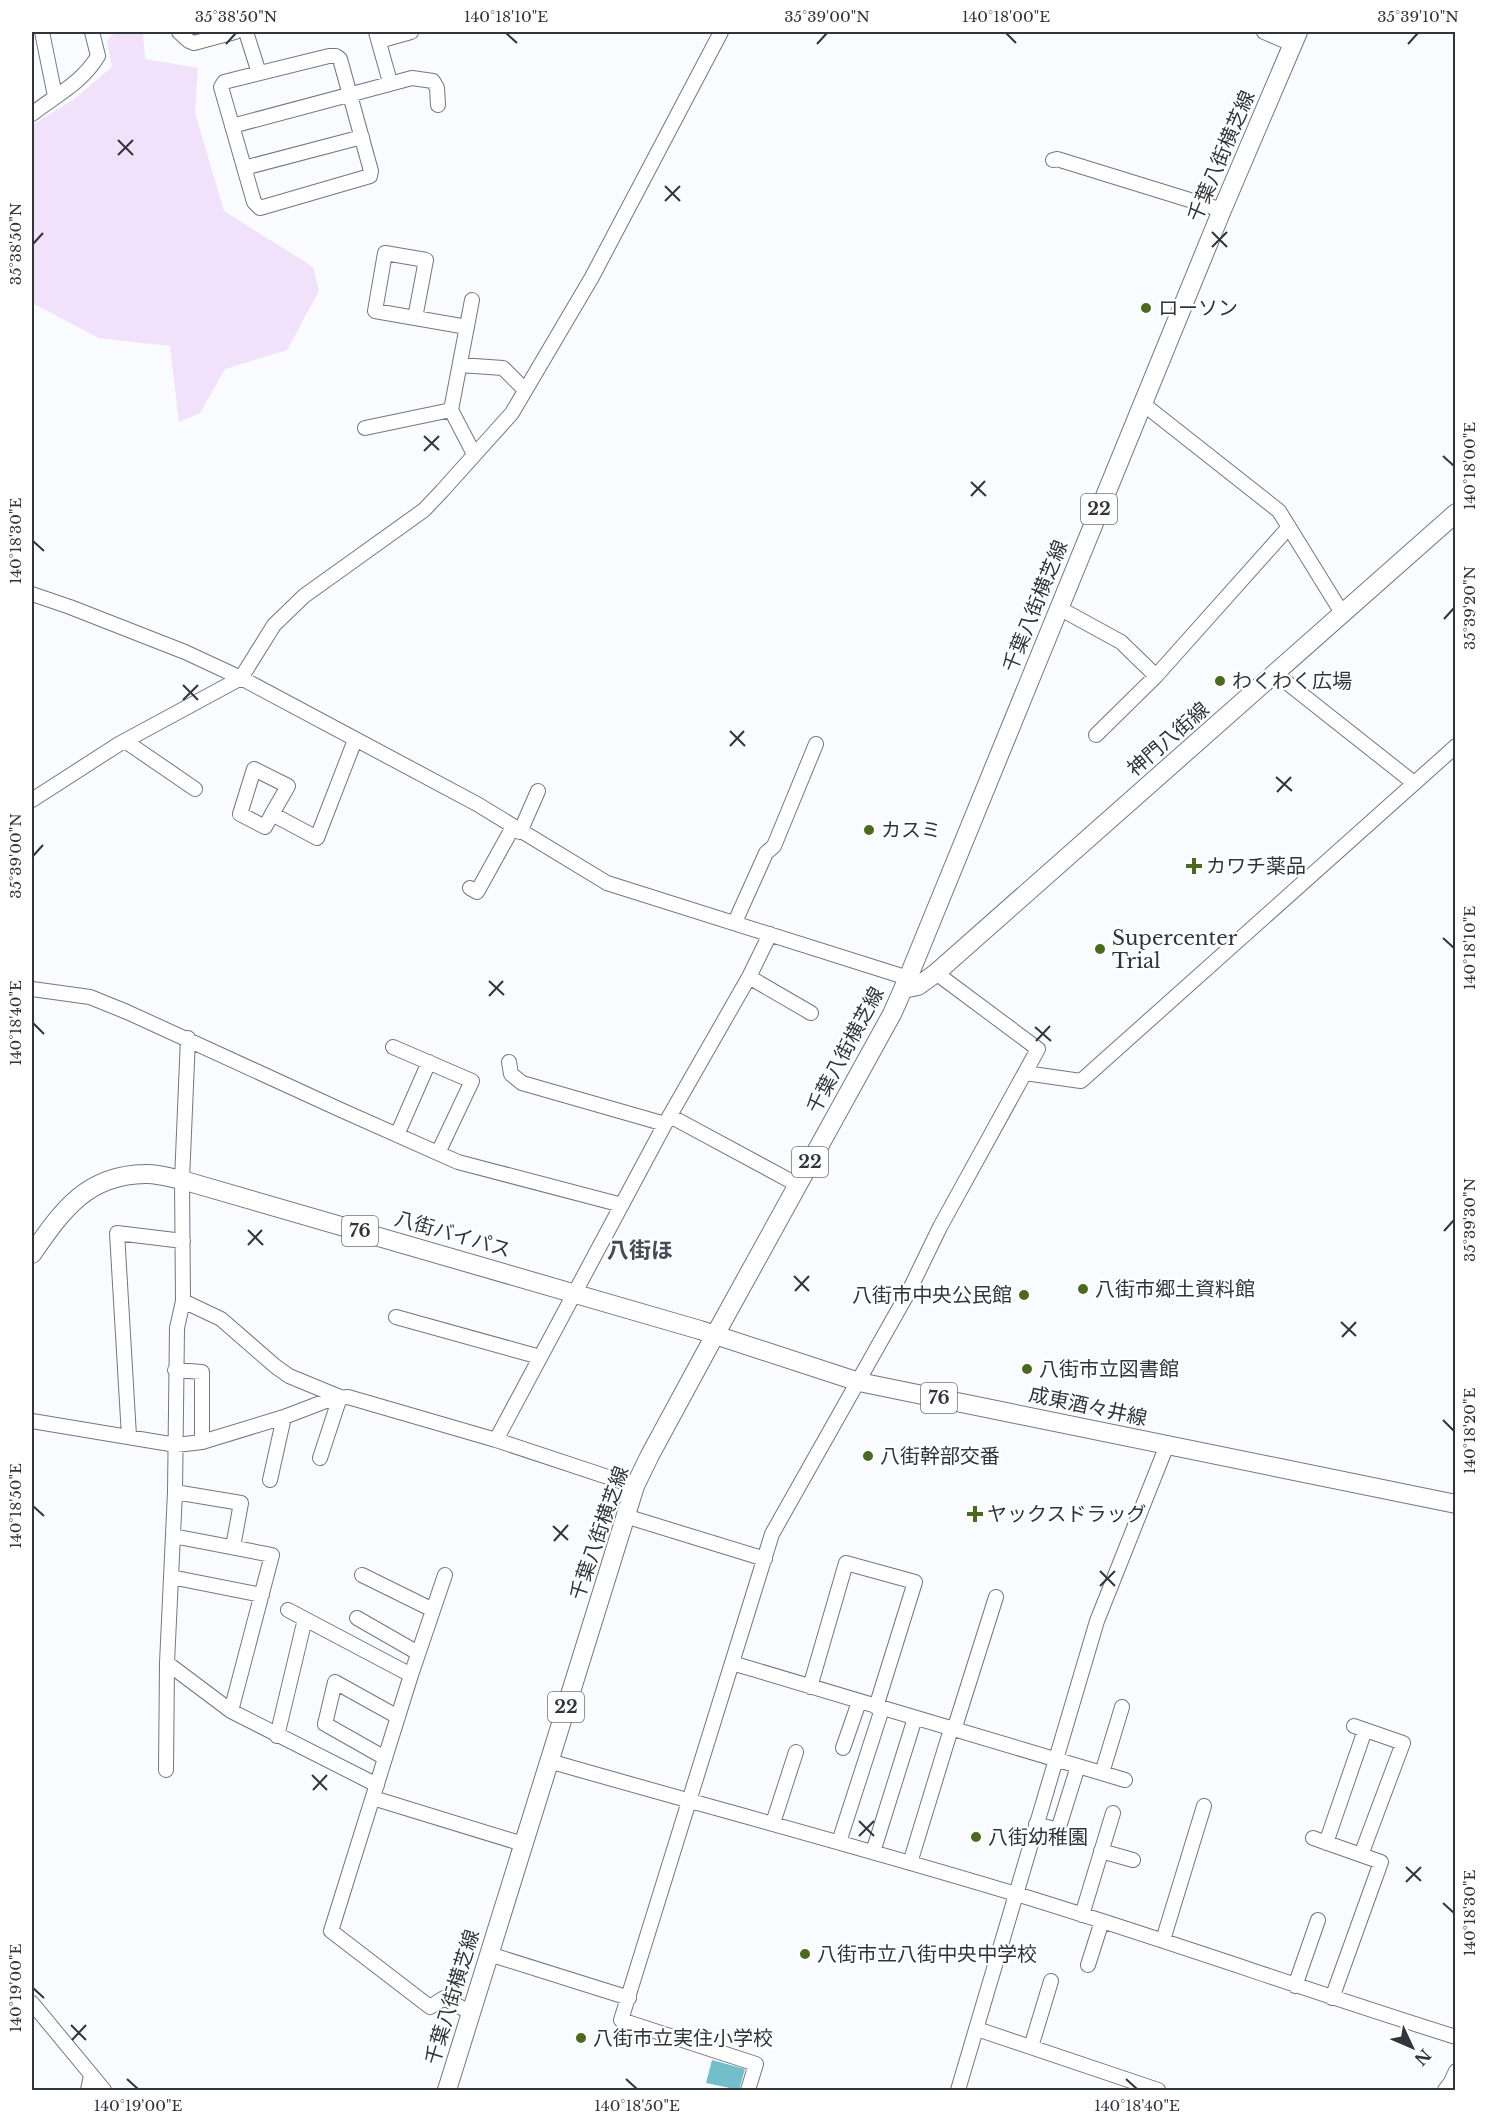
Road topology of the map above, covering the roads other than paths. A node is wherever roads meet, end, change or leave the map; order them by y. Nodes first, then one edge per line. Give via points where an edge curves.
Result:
1 (42, 32) edge
2 (92, 32) edge
3 (179, 32) edge
4 (235, 32) edge
5 (246, 32) edge
6 (411, 32) edge
7 (721, 32) edge
8 (1264, 32) edge
9 (378, 36) edge
10 (1295, 38) edge
11 (259, 73) junction
12 (390, 82) junction
13 (349, 93) junction
14 (55, 96) junction
15 (438, 105) dead end
16 (32, 114) edge
17 (232, 126) junction
18 (362, 137) junction
19 (1053, 160) dead end
20 (244, 168) junction
21 (1222, 210) junction
22 (472, 300) dead end
23 (415, 318) junction
24 (467, 327) junction
25 (460, 365) junction
26 (525, 390) junction
27 (1143, 403) junction
28 (452, 410) junction
29 (365, 428) dead end
30 (474, 454) junction
31 (1455, 513) edge
32 (1289, 527) junction
33 (32, 594) edge
34 (1059, 608) junction
35 (1342, 613) junction
36 (1276, 674) junction
37 (1156, 676) junction
38 (241, 678) junction
39 (1096, 735) dead end
40 (355, 740) junction
41 (125, 741) junction
42 (816, 744) dead end
43 (1455, 746) edge
44 (1414, 783) junction
45 (195, 789) dead end
46 (538, 791) dead end
47 (32, 800) edge
48 (272, 814) dead end
49 (516, 829) junction
50 (470, 888) dead end
51 (735, 922) junction
52 (770, 934) junction
53 (936, 974) junction
54 (749, 977) junction
55 (906, 983) junction
56 (32, 989) edge
57 (811, 1013) dead end
58 (188, 1038) junction
59 (393, 1047) dead end
60 (429, 1062) junction
61 (509, 1062) dead end
62 (1025, 1072) junction
63 (668, 1120) junction
64 (397, 1135) junction
65 (438, 1153) junction
66 (182, 1180) junction
67 (798, 1185) junction
68 (622, 1205) junction
69 (183, 1241) junction
70 (32, 1254) edge
71 (575, 1293) junction
72 (183, 1301) junction
73 (396, 1317) dead end
74 (715, 1335) junction
75 (540, 1357) junction
76 (175, 1370) junction
77 (859, 1382) junction
78 (340, 1396) junction
79 (284, 1417) junction
80 (32, 1420) edge
81 (129, 1436) junction
82 (496, 1440) junction
83 (202, 1442) junction
84 (176, 1445) junction
85 (1167, 1445) junction
86 (320, 1458) dead end
87 (270, 1480) dead end
88 (635, 1486) junction
89 (175, 1492) junction
90 (1455, 1504) edge
91 (625, 1516) junction
92 (173, 1536) junction
93 (233, 1547) junction
94 (765, 1559) junction
95 (362, 1575) dead end
96 (445, 1575) dead end
97 (171, 1577) junction
98 (262, 1595) junction
99 (996, 1597) dead end
100 (288, 1610) dead end
101 (433, 1610) junction
102 (357, 1618) dead end
103 (305, 1619) junction
104 (418, 1653) junction
105 (166, 1663) junction
106 (732, 1663) junction
107 (411, 1675) junction
108 (810, 1687) junction
109 (859, 1702) junction
110 (1122, 1707) dead end
111 (879, 1708) junction
112 (231, 1712) junction
113 (398, 1717) junction
114 (915, 1718) junction
115 (952, 1729) junction
116 (277, 1736) junction
117 (843, 1748) dead end
118 (796, 1752) dead end
119 (385, 1758) junction
120 (1055, 1760) junction
121 (549, 1761) junction
122 (1078, 1766) junction
123 (166, 1770) dead end
124 (1102, 1773) junction
125 (1125, 1780) dead end
126 (375, 1792) junction
127 (690, 1802) junction
128 (1204, 1806) dead end
129 (1113, 1813) dead end
130 (774, 1823) junction
131 (1036, 1824) junction
132 (839, 1842) junction
133 (523, 1844) junction
134 (1101, 1851) junction
135 (873, 1852) junction
136 (1361, 1855) junction
137 (1132, 1860) dead end
138 (910, 1863) junction
139 (1016, 1894) junction
140 (1082, 1915) junction
141 (1318, 1920) dead end
142 (1102, 1921) junction
143 (1163, 1940) junction
144 (489, 1954) junction
145 (1088, 1965) dead end
146 (1051, 1981) dead end
147 (1295, 1986) junction
148 (629, 1998) junction
149 (1332, 1998) junction
150 (32, 2003) edge
151 (471, 2013) junction
152 (977, 2029) junction
153 (1455, 2037) edge
154 (1031, 2047) junction
155 (1455, 2071) edge
156 (91, 2075) junction
157 (88, 2091) edge
158 (104, 2091) edge
159 (447, 2091) edge
160 (748, 2091) edge
161 (958, 2091) edge
162 (1158, 2091) edge
163 (1445, 2091) edge

1 - 14 street
2 - 14 street via 98,56 80,80
3 - 4 street via 194,43
5 - 11 street
6 - 9 street
7 - 26 street via 592,277
8 - 10 street
9 - 12 street
10 - 21 main road, 千葉八街横芝線 / 22
11 - 13 street via 336,56
11 - 17 street via 224,82 221,87
12 - 13 street
12 - 15 street via 412,78 433,81
13 - 17 street
13 - 18 street
14 - 16 street
17 - 20 street
18 - 20 street
18 - 20 street via 370,176 265,208 254,202
19 - 21 street
21 - 27 main road, 千葉八街横芝線 / 22
22 - 24 street
23 - 23 street via 375,311 385,253 426,260
23 - 24 street
24 - 25 street
25 - 26 street via 503,368
25 - 28 street
26 - 30 street via 512,413
27 - 32 street via 1279,512
27 - 34 main road, 千葉八街横芝線 / 22
28 - 29 street
28 - 30 street
30 - 38 street via 424,510 304,596 274,625
31 - 35 main road, 神門八街線
32 - 35 street
32 - 37 street
33 - 38 street
34 - 37 street via 1121,642
34 - 55 main road, 千葉八街横芝線 / 22
35 - 36 main road, 神門八街線
36 - 44 street
36 - 53 main road, 神門八街線
37 - 39 street
38 - 40 street
38 - 41 street
40 - 48 street via 317,838
40 - 49 street via 477,804
41 - 45 street
41 - 47 street
42 - 51 street via 774,846 766,853
43 - 44 street
44 - 62 street via 1080,1081
46 - 49 street
49 - 50 street via 477,892
49 - 51 street via 607,883
51 - 52 street
52 - 54 street
52 - 55 street
53 - 55 main road, 神門八街線 via 918,986
53 - 62 street via 1038,1050
54 - 57 street
54 - 63 street
55 - 67 main road, 千葉八街横芝線 / 22
56 - 58 street via 90,997
58 - 64 street
58 - 66 street
59 - 60 street
60 - 64 street
60 - 65 street via 472,1081
61 - 63 street via 511,1074 522,1083
62 - 77 street
63 - 67 street
63 - 68 street
64 - 65 street
65 - 68 street via 458,1162
66 - 69 street
66 - 70 main road, 八街バイパス / 76 via 147,1174 126,1176 89,1189 72,1202
66 - 71 main road, 八街バイパス / 76
67 - 74 main road, 千葉八街横芝線 / 22
68 - 71 street
69 - 72 street
69 - 81 street via 117,1233
71 - 74 main road, 八街バイパス / 76
71 - 75 street
72 - 76 street
72 - 78 street via 221,1319 289,1376
73 - 75 street
74 - 77 main road, 成東酒々井線 / 76
74 - 88 main road, 千葉八街横芝線 / 22
75 - 82 street
76 - 83 street via 202,1372
76 - 84 street
77 - 85 main road, 成東酒々井線 / 76
77 - 94 street via 787,1504
78 - 79 street
78 - 82 street
78 - 86 street
79 - 83 street
79 - 87 street
80 - 81 street
81 - 84 street
82 - 88 street
83 - 84 street
84 - 89 street
85 - 90 main road, 成東酒々井線 / 76
85 - 120 street via 1097,1620
88 - 91 main road, 千葉八街横芝線 / 22
89 - 92 street
89 - 93 street via 241,1503
91 - 94 street
91 - 121 main road, 千葉八街横芝線 / 22
92 - 93 street
92 - 97 street
93 - 98 street via 272,1555
94 - 106 street
95 - 101 street
96 - 101 street
97 - 98 street
97 - 105 street
98 - 112 street
99 - 115 street
100 - 103 street
101 - 104 street
102 - 104 street
103 - 107 street
103 - 116 street
104 - 107 street
105 - 112 street
105 - 123 street
106 - 108 street
106 - 127 street
107 - 113 street
108 - 109 street
108 - 111 street via 846,1563 915,1582
109 - 111 street
109 - 117 street
110 - 124 street
111 - 114 street
111 - 132 street
112 - 116 street
113 - 119 street
113 - 119 street via 334,1682 325,1724
114 - 115 street
114 - 135 street
115 - 120 street
115 - 138 street
116 - 126 street
118 - 130 street
119 - 126 street
120 - 122 street
120 - 131 street
121 - 127 street
121 - 133 main road, 千葉八街横芝線 / 22
122 - 124 street
122 - 131 street via 1058,1830
124 - 125 street
126 - 133 street
126 - 151 street via 331,1931 430,2007 444,1998
127 - 130 street
127 - 148 street
128 - 143 street
129 - 134 street
130 - 132 street
131 - 139 street
132 - 135 street
133 - 144 main road, 千葉八街横芝線 / 22
134 - 137 street
134 - 140 street
135 - 138 street
136 - 136 street via 1403,1743 1360,1728 1319,1840
136 - 149 street via 1381,1862
138 - 139 street
139 - 140 street
139 - 152 street
140 - 142 street
141 - 147 street
142 - 143 street
142 - 145 street
143 - 147 street
144 - 148 street
144 - 151 main road, 千葉八街横芝線 / 22
146 - 154 street
147 - 149 street
148 - 160 street via 621,2020 756,2064
149 - 153 street
150 - 156 street
151 - 159 main road, 千葉八街横芝線 / 22
152 - 154 street
152 - 161 street
154 - 162 street
155 - 163 street
156 - 157 street
156 - 158 street

